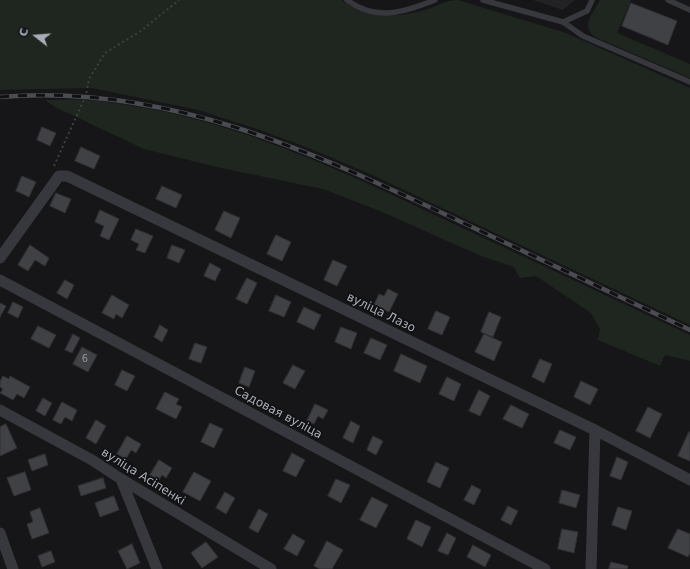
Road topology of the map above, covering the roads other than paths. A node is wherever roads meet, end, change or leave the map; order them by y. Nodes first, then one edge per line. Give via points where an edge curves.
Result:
1 (347, 0) edge
2 (435, 0) edge
3 (483, 0) edge
4 (592, 0) edge
5 (668, 0) edge
6 (690, 10) edge
7 (563, 22) junction
8 (690, 82) edge
9 (0, 258) edge
10 (0, 280) edge
11 (0, 410) edge
12 (595, 430) junction
13 (120, 479) junction
14 (690, 480) edge
15 (0, 533) edge
16 (252, 559) junction
17 (13, 569) edge
18 (157, 569) edge
19 (258, 569) edge
20 (271, 569) edge
21 (545, 569) edge
22 (591, 569) edge

1 - 2 lane via 370,11 390,14 407,11
3 - 7 lane
4 - 7 lane via 587,11
5 - 6 lane
7 - 8 lane via 583,36
9 - 12 street, вуліца Лазо via 59,176 67,176
10 - 21 street, Садовая вуліца
11 - 13 street, вуліца Асіпенкі via 92,460
12 - 14 street, вуліца Лазо
12 - 22 street
13 - 16 street, вуліца Асіпенкі
13 - 18 street
15 - 17 street
16 - 19 street
16 - 20 street, вуліца Асіпенкі

